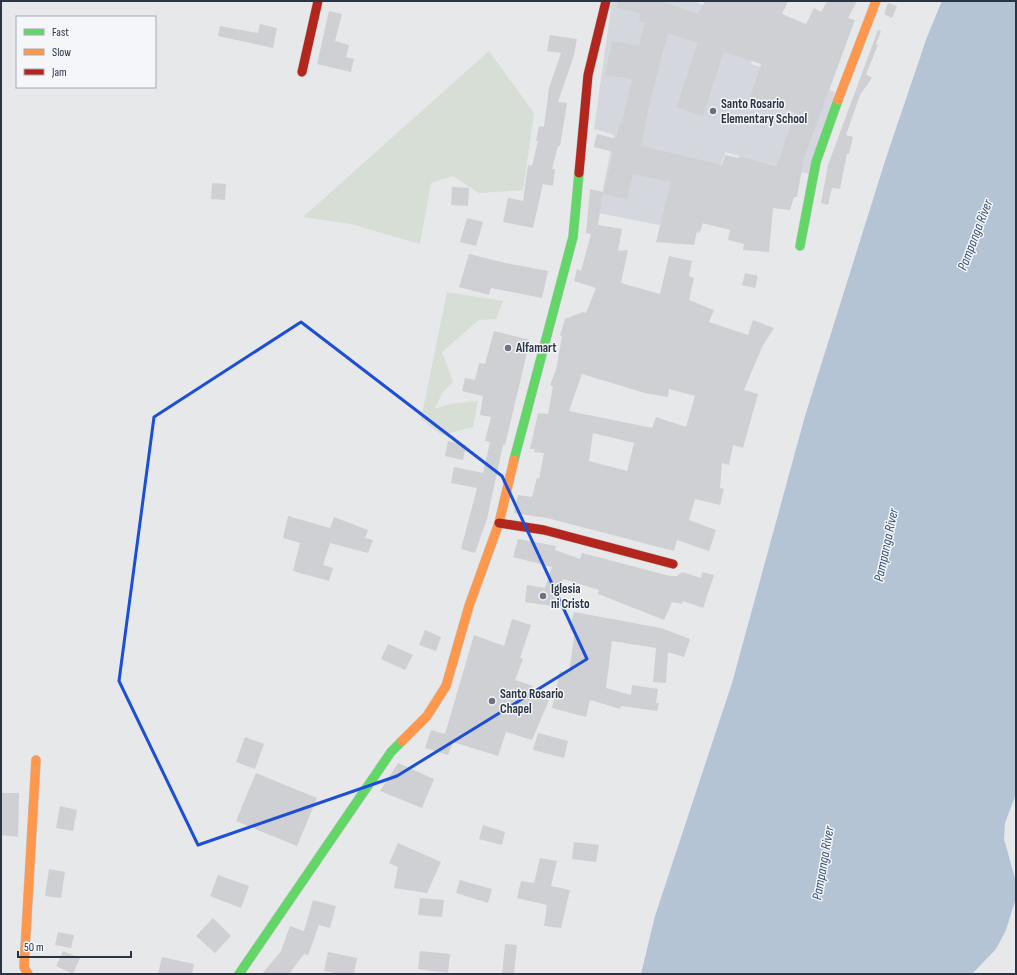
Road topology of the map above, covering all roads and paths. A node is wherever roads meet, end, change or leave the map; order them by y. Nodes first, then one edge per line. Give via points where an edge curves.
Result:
1 (318, 1) edge
2 (606, 1) edge
3 (876, 1) edge
4 (302, 72) dead end
5 (800, 246) dead end
6 (499, 523) junction
7 (673, 564) dead end
8 (36, 760) dead end
9 (28, 974) edge
10 (239, 974) edge

1 - 4 street
2 - 6 street via 588,76 573,237 526,408
3 - 5 street via 816,162
6 - 7 street via 544,530
6 - 10 street via 469,606 446,686 427,716 392,752
8 - 9 street via 24,967

